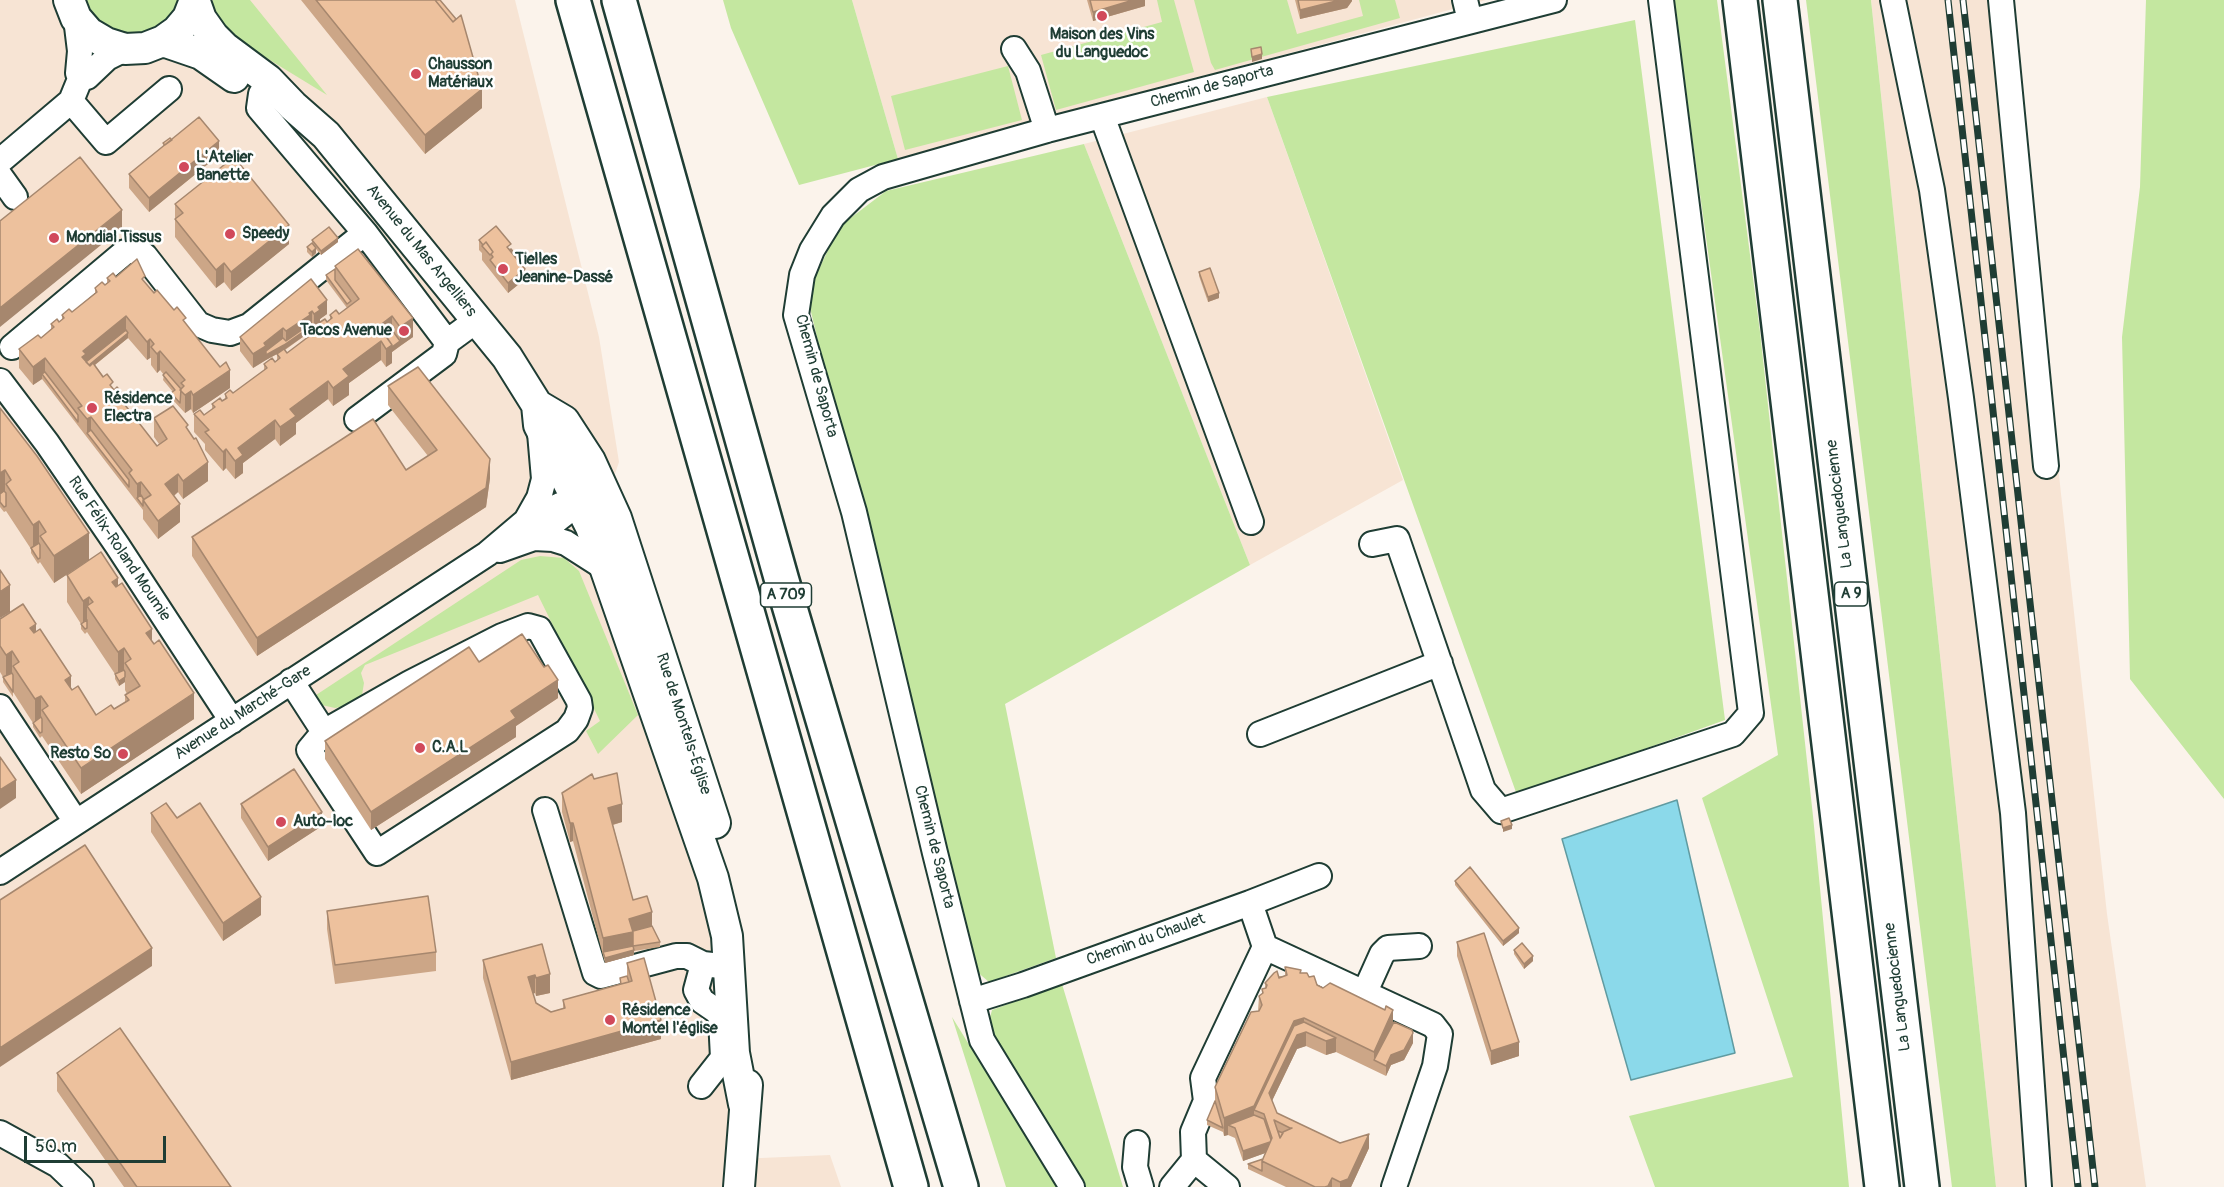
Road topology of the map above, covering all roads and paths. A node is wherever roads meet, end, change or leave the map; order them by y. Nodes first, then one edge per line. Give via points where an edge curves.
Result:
1 (573, 0) edge
2 (620, 0) edge
3 (1554, 0) edge
4 (1661, 0) edge
5 (1740, 0) edge
6 (1780, 0) edge
7 (1893, 0) edge
8 (2001, 0) edge
9 (195, 1) edge
10 (73, 9) edge
11 (1468, 10) edge
12 (163, 41) junction
13 (125, 49) junction
14 (1014, 49) dead end
15 (75, 90) junction
16 (169, 90) dead end
17 (261, 94) junction
18 (293, 106) junction
19 (1102, 116) junction
20 (1047, 130) junction
21 (344, 156) junction
22 (0, 161) edge
23 (0, 176) edge
24 (319, 177) junction
25 (15, 197) dead end
26 (365, 233) junction
27 (477, 320) junction
28 (447, 342) junction
29 (12, 347) dead end
30 (0, 381) edge
31 (538, 415) junction
32 (357, 419) dead end
33 (2046, 466) dead end
34 (590, 494) junction
35 (1251, 522) dead end
36 (530, 529) junction
37 (1372, 544) dead end
38 (605, 568) junction
39 (1440, 663) junction
40 (291, 681) junction
41 (0, 707) edge
42 (232, 721) junction
43 (324, 732) junction
44 (1260, 734) dead end
45 (545, 810) dead end
46 (76, 822) junction
47 (0, 872) edge
48 (1319, 876) dead end
49 (1250, 903) junction
50 (1419, 946) dead end
51 (1264, 947) junction
52 (727, 965) junction
53 (1364, 994) junction
54 (972, 1001) junction
55 (701, 1086) dead end
56 (0, 1133) edge
57 (1137, 1143) dead end
58 (1194, 1160) junction
59 (81, 1187) edge
60 (740, 1187) edge
61 (911, 1187) edge
62 (961, 1187) edge
63 (1072, 1187) edge
64 (1141, 1187) edge
65 (1172, 1187) edge
66 (1227, 1187) edge
67 (1395, 1187) edge
68 (1882, 1187) edge
69 (1922, 1187) edge
70 (2040, 1187) edge

1 - 61 highway, A 709
2 - 62 highway, A 709 via 782,580
3 - 11 street, Chemin de Saporta
4 - 39 street via 1751,713 1732,734 1501,811 1483,790
5 - 68 highway, A 9
6 - 69 highway, La Languedocienne / A 9
7 - 70 street via 1932,190 2009,778
8 - 33 street
9 - 12 main road via 188,18
9 - 18 main road, Avenue du Mas Argelliers via 213,36 268,80
10 - 13 main road via 89,33
10 - 15 street via 80,51
11 - 19 street, Chemin de Saporta
12 - 13 main road
12 - 17 main road, Avenue du Mas Argelliers via 201,54
13 - 15 street via 107,58
14 - 20 street via 1028,71
15 - 16 street via 106,142
15 - 22 street
17 - 18 main road, Avenue du Mas Argelliers
17 - 24 street via 259,108
18 - 21 main road, Avenue du Mas Argelliers
19 - 20 street, Chemin de Saporta
19 - 35 street
20 - 54 street, Chemin de Saporta via 883,177 859,190 833,216 812,250 802,274 796,315 854,512
21 - 24 street
21 - 27 main road, Avenue du Mas Argelliers
23 - 25 street
24 - 26 street
26 - 28 street
26 - 29 street via 249,326 230,333 198,324 145,256 138,250 125,252
27 - 28 street
27 - 31 main road, Avenue du Mas Argelliers via 507,357
28 - 32 street via 444,354
30 - 42 street, Rue Félix-Roland Moumie via 117,544
31 - 34 main road, Avenue du Mas Argelliers via 564,421 590,461
31 - 36 street via 544,479
34 - 36 street, Avenue du Marché-Gare via 565,515
34 - 38 main road, Rue de Montels-Église via 591,527
34 - 52 main road, Rue de Montels-Église via 616,518 720,840 742,924
36 - 38 street, Avenue du Marché-Gare via 566,543
36 - 40 street, Avenue du Marché-Gare
37 - 39 street via 1397,539
38 - 52 main road, Rue de Montels-Église via 713,878 727,936
39 - 44 street
40 - 42 street, Avenue du Marché-Gare
40 - 43 street
41 - 46 street
42 - 46 street, Avenue du Marché-Gare
43 - 43 street via 420,677 528,626 539,628 580,708 567,731 377,853 309,750
45 - 52 street via 595,974 601,976 676,956
46 - 47 street, Avenue du Marché-Gare
48 - 49 street, Chemin du Chaulet
49 - 51 street
49 - 54 street, Chemin du Chaulet
50 - 53 street via 1388,948
51 - 53 street
51 - 58 street via 1203,1078 1206,1101 1193,1132
52 - 55 street via 696,990 721,1019 723,1058
52 - 60 main road, Rue de Montels-Église via 750,996 751,1052
53 - 67 street via 1433,1025 1440,1034 1435,1066
54 - 63 street, Chemin de Saporta via 982,1040
56 - 59 street via 58,1165
57 - 64 street via 1135,1167
58 - 65 street
58 - 66 street

